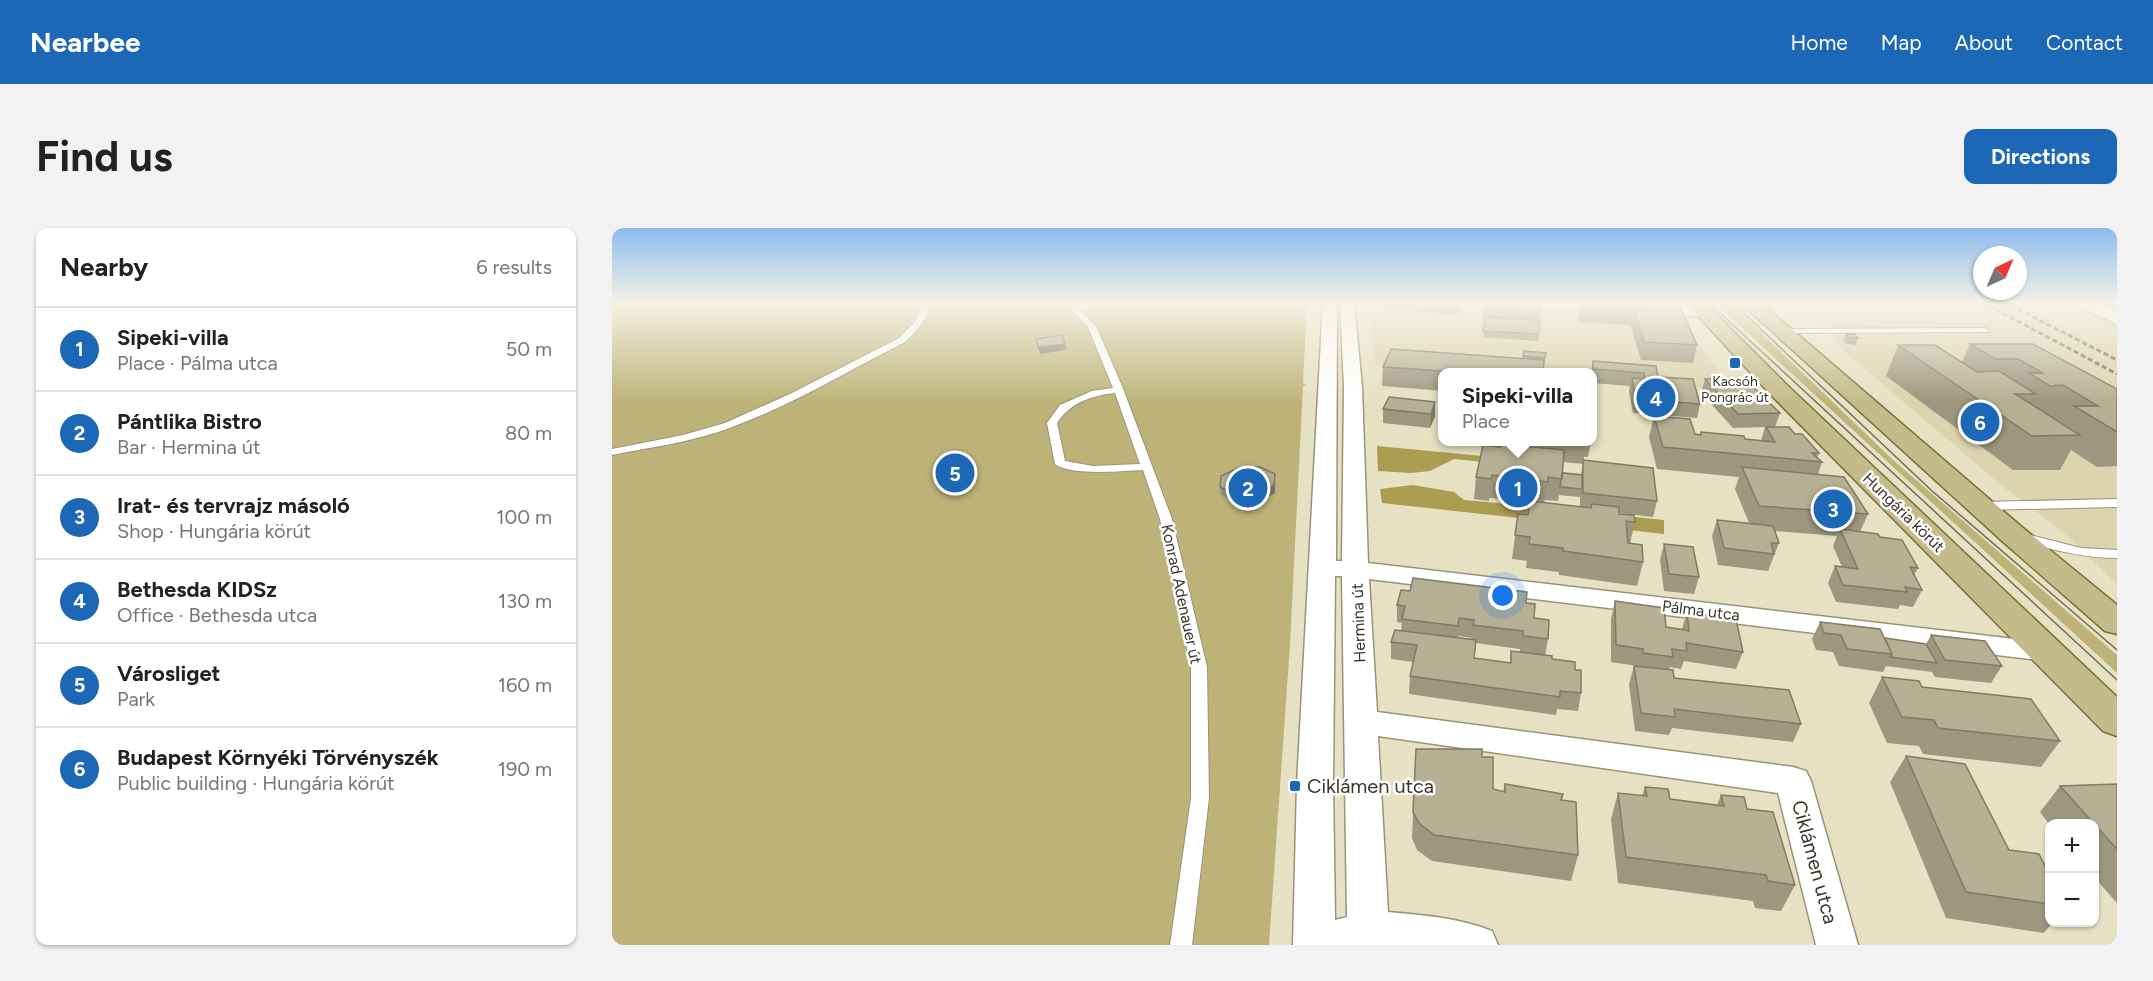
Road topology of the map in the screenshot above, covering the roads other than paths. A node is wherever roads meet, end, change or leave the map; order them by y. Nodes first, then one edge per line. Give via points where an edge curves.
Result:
1 (907, 335) edge
2 (1096, 335) edge
3 (1330, 335) edge
4 (1349, 335) edge
5 (1726, 335) edge
6 (1789, 335) edge
7 (1790, 335) edge
8 (1869, 335) edge
9 (1793, 339) junction
10 (1118, 390) junction
11 (612, 452) edge
12 (1146, 467) junction
13 (2116, 503) edge
14 (1981, 507) junction
15 (2012, 534) junction
16 (2117, 554) edge
17 (1322, 568) junction
18 (1356, 569) junction
19 (2117, 622) edge
20 (2046, 651) junction
21 (2117, 721) edge
22 (1362, 722) junction
23 (1369, 938) edge
24 (1181, 945) edge
25 (1314, 945) edge
26 (1320, 945) edge
27 (1477, 945) edge
28 (1837, 945) edge

1 - 11 lane via 795,395 710,431
2 - 10 lane, Konrad Adenauer út
3 - 17 street
4 - 18 street, Hermina út
5 - 20 main road, Hungária körút
6 - 9 main road
7 - 9 main road
8 - 9 lane
9 - 14 main road
10 - 12 lane, Konrad Adenauer út
10 - 12 lane via 1095,393 1064,407 1052,423 1060,464 1093,470
12 - 24 lane, Konrad Adenauer út via 1166,519 1199,667 1200,798
13 - 14 lane
14 - 15 main road
15 - 16 lane via 2060,548
15 - 19 main road
17 - 18 street, Pálma utca
17 - 25 street via 1314,776
18 - 20 street, Pálma utca
18 - 22 street, Hermina út
20 - 21 main road, Hungária körút
22 - 23 street, Hermina út
22 - 28 street, Ciklámen utca via 1793,782
23 - 26 street
23 - 27 street via 1432,936

